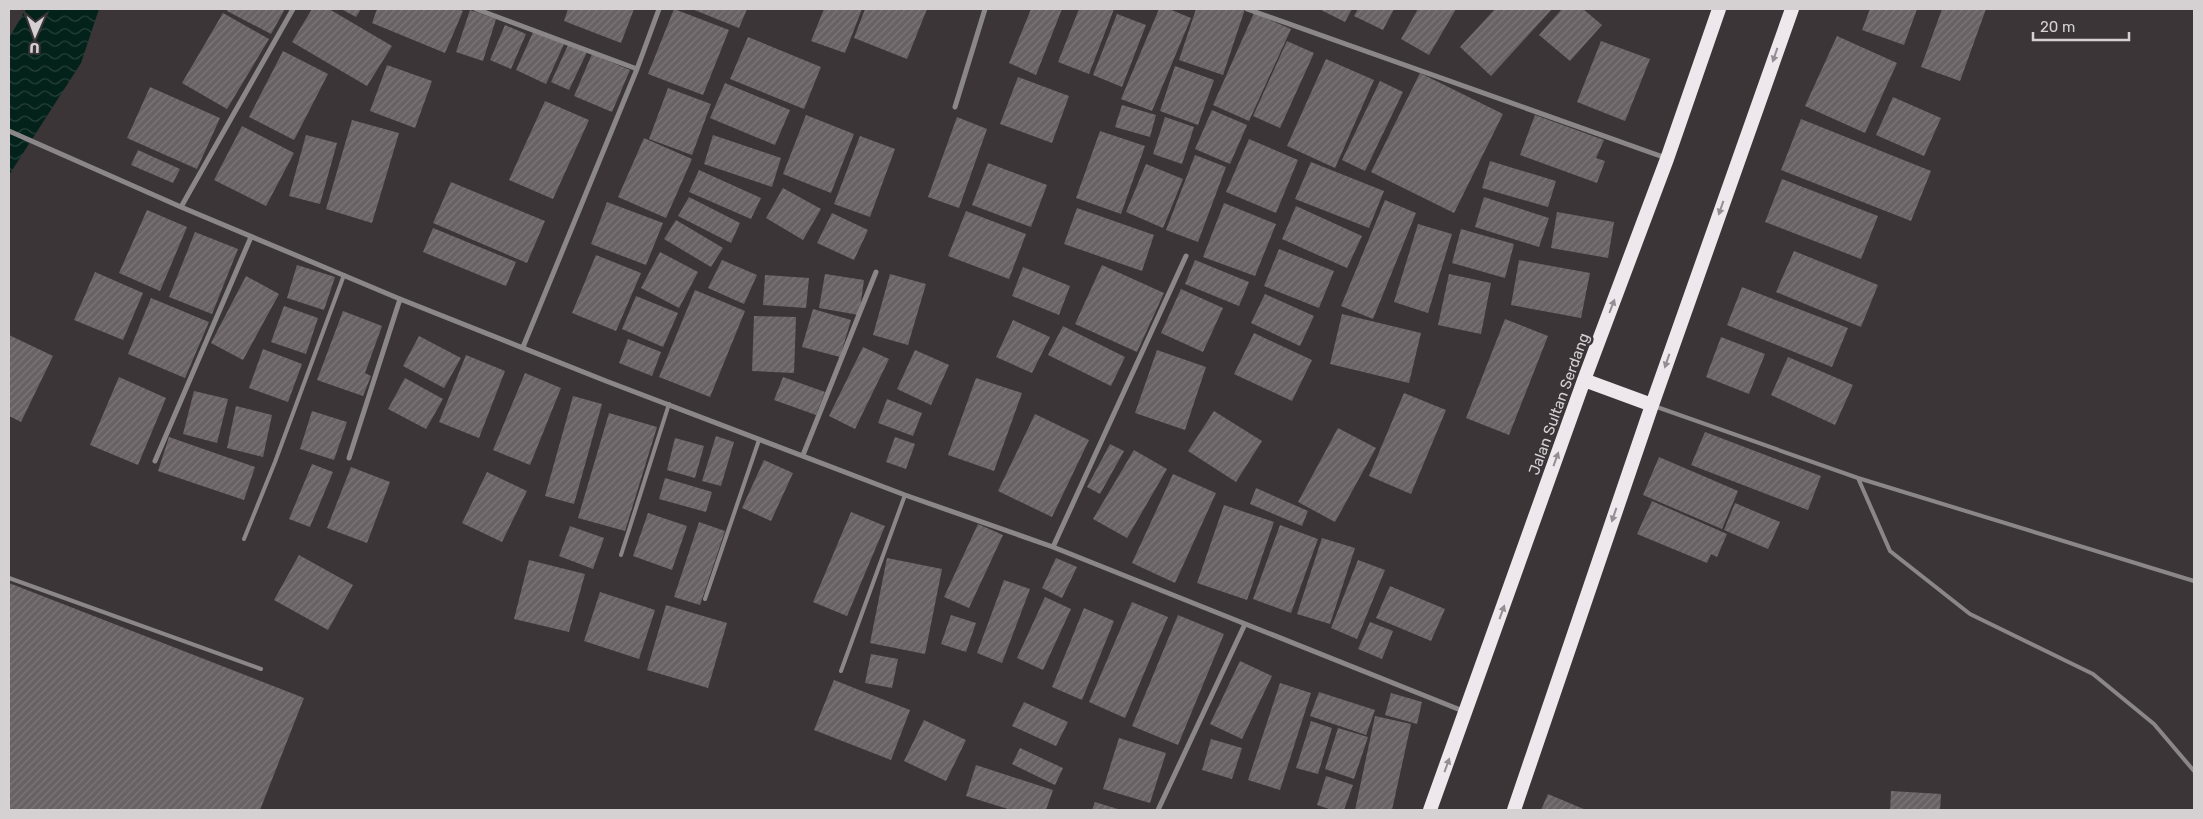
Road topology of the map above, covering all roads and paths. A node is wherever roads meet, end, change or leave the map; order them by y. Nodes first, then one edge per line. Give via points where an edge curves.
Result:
1 (293, 9) edge
2 (476, 9) edge
3 (659, 9) edge
4 (985, 9) edge
5 (1247, 9) edge
6 (1719, 9) edge
7 (1792, 9) edge
8 (637, 68) junction
9 (955, 107) dead end
10 (9, 131) edge
11 (1667, 159) junction
12 (181, 207) junction
13 (251, 236) junction
14 (1186, 256) dead end
15 (876, 272) dead end
16 (344, 275) junction
17 (400, 299) junction
18 (523, 347) junction
19 (1584, 380) junction
20 (669, 404) junction
21 (1652, 405) junction
22 (759, 440) junction
23 (803, 455) junction
24 (349, 458) dead end
25 (155, 461) dead end
26 (1858, 478) junction
27 (905, 495) junction
28 (244, 539) dead end
29 (1053, 547) junction
30 (621, 555) dead end
31 (9, 578) edge
32 (2194, 581) edge
33 (706, 599) dead end
34 (1245, 624) junction
35 (262, 670) dead end
36 (841, 671) dead end
37 (1466, 712) junction
38 (2194, 771) edge
39 (1158, 810) edge
40 (1430, 810) edge
41 (1514, 810) edge

1 - 12 street
2 - 8 street
3 - 8 street
4 - 9 street
5 - 11 street
6 - 11 highway, Jalan Sultan Serdang
7 -> 21 highway
8 - 18 street
10 - 12 street
19 -> 11 highway, Jalan Sultan Serdang
12 - 13 street
13 - 16 street
13 - 25 street
14 - 29 street
15 - 23 street
16 - 17 street
16 - 28 lane
17 - 18 street
17 - 24 street
18 - 20 street
19 - 21 highway
37 -> 19 highway, Jalan Sultan Serdang
20 - 22 street
20 - 30 lane
21 - 26 lane
21 -> 41 highway
22 - 23 street
22 - 33 lane
23 - 27 street
26 - 32 lane
26 - 38 lane via 1890,551 1970,614 2092,674 2154,724
27 - 29 street
27 - 36 lane
29 - 34 street
31 - 35 lane
34 - 37 street
34 - 39 street
40 -> 37 highway, Jalan Sultan Serdang

